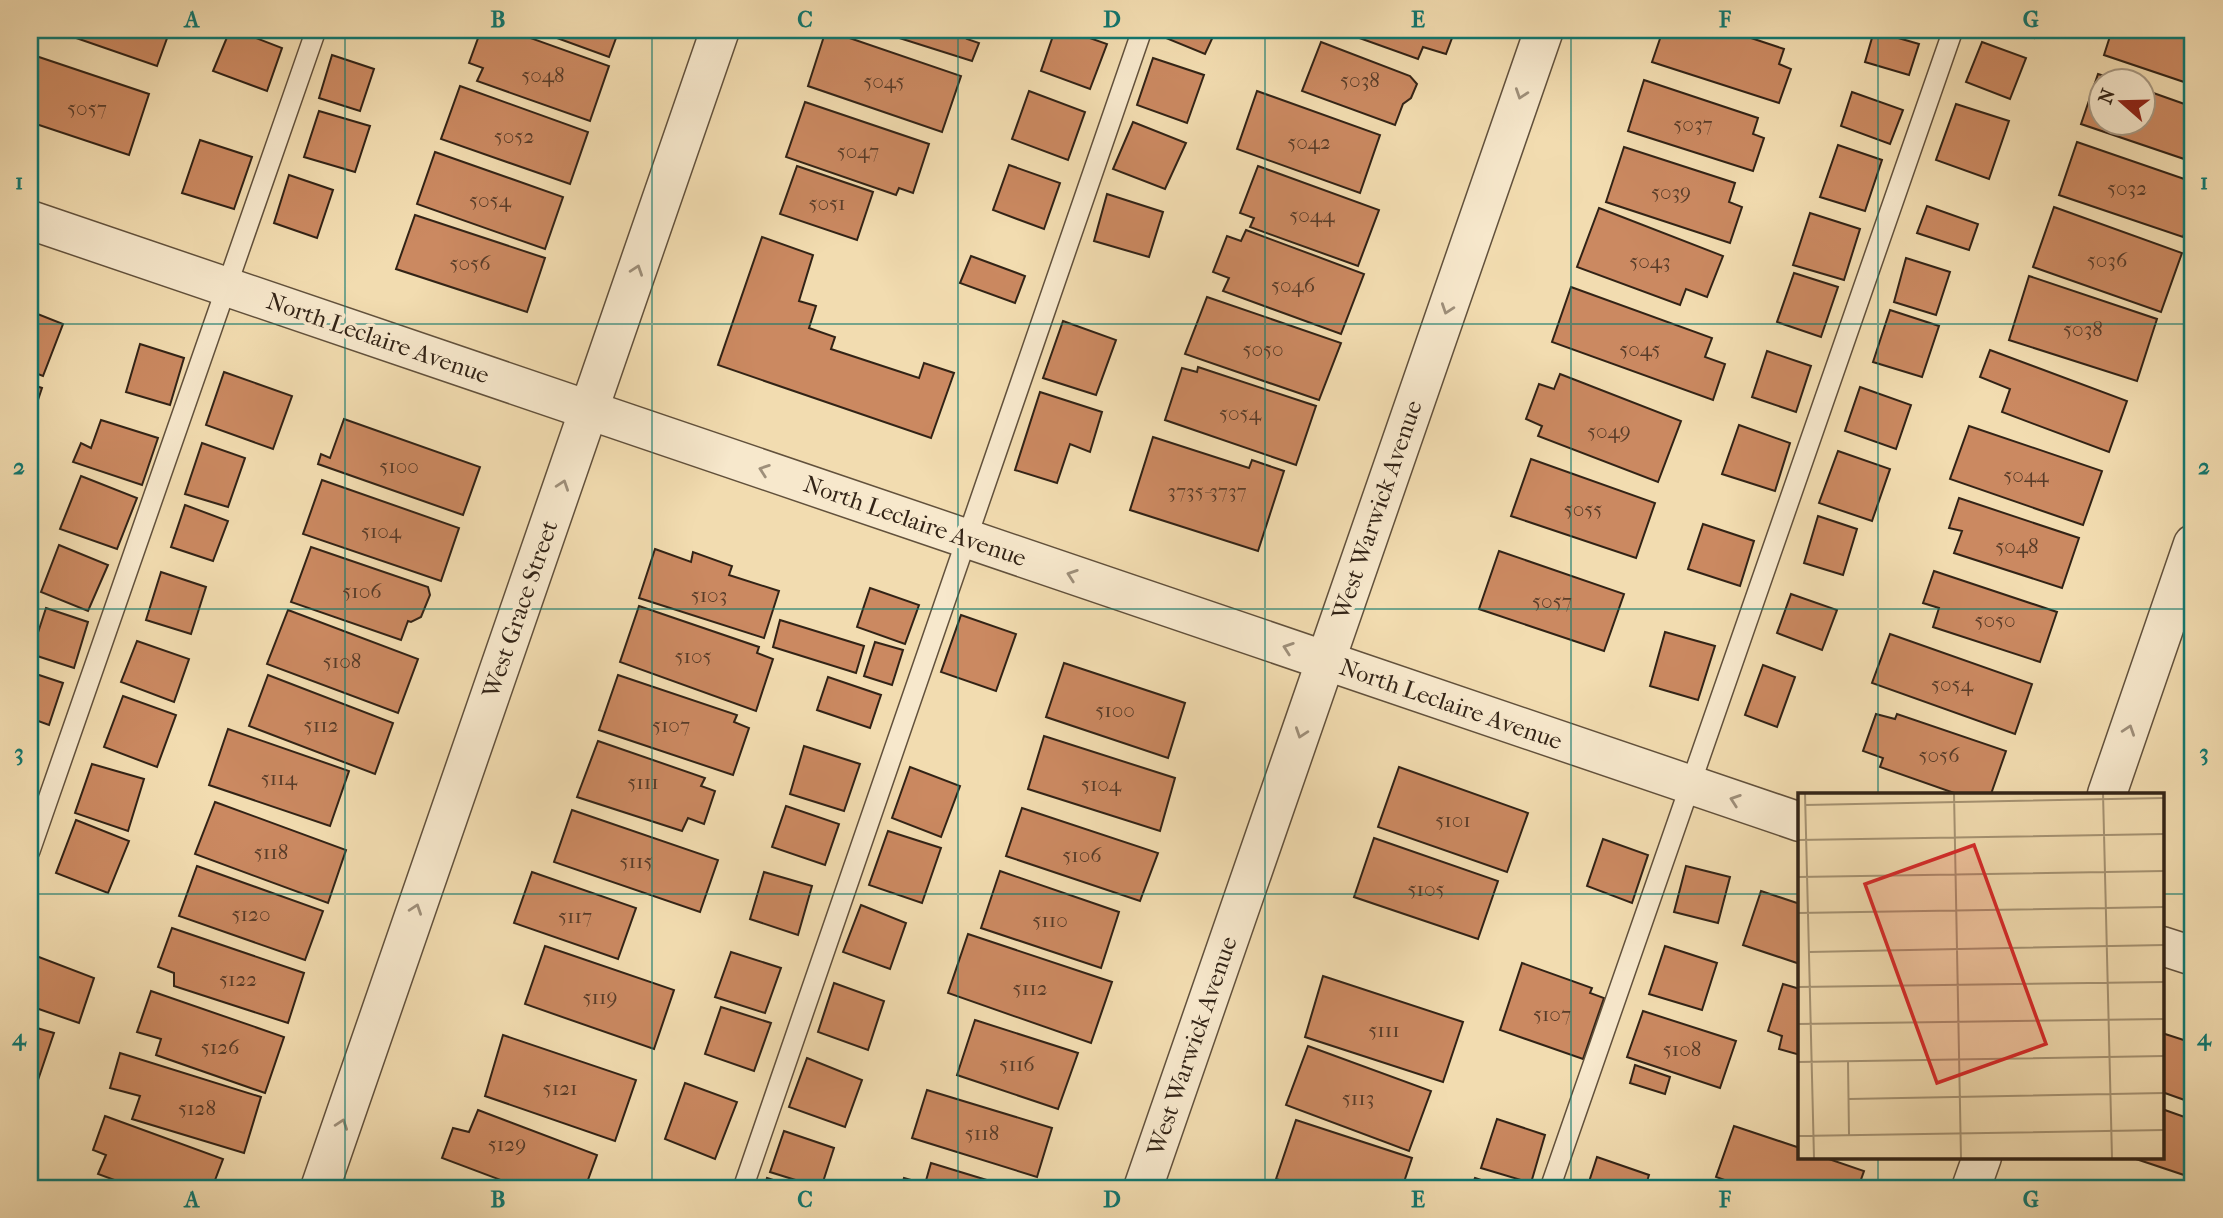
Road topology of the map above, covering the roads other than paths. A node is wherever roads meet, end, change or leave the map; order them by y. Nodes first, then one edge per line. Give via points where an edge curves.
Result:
1 (316, 30) edge
2 (720, 30) edge
3 (1142, 30) edge
4 (1544, 30) edge
5 (1953, 30) edge
6 (30, 220) edge
7 (226, 287) junction
8 (588, 410) junction
9 (967, 539) junction
10 (2193, 544) edge
11 (1325, 661) junction
12 (1690, 785) junction
13 (2107, 793) edge
14 (1798, 821) edge
15 (30, 851) edge
16 (2164, 947) edge
17 (2193, 956) edge
18 (1982, 1158) edge
19 (320, 1188) edge
20 (743, 1188) edge
21 (1143, 1188) edge
22 (1550, 1188) edge
23 (1971, 1188) edge

1 - 7 lane
8 -> 2 street, West Grace Street
3 - 9 lane
4 -> 11 street, West Warwick Avenue
5 - 12 lane
6 - 7 street, North Leclaire Avenue
7 - 8 street, North Leclaire Avenue
7 - 15 lane
9 -> 8 street, North Leclaire Avenue
19 -> 8 street, West Grace Street
11 -> 9 street, North Leclaire Avenue
9 - 20 lane
13 -> 10 street
11 - 12 street, North Leclaire Avenue
11 -> 21 street, West Warwick Avenue
14 -> 12 street, North Leclaire Avenue
12 - 22 lane
16 - 17 street
18 - 23 street

